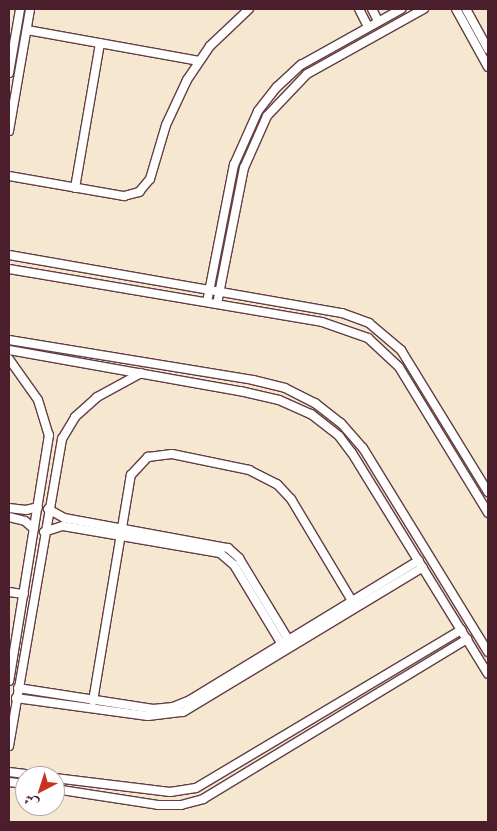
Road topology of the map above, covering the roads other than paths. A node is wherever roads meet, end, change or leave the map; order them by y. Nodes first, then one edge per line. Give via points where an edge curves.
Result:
1 (20, 9) edge
2 (30, 9) edge
3 (249, 9) edge
4 (359, 9) edge
5 (372, 9) edge
6 (401, 9) edge
7 (424, 9) edge
8 (456, 9) edge
9 (466, 9) edge
10 (378, 21) junction
11 (368, 27) junction
12 (27, 30) junction
13 (100, 43) junction
14 (488, 49) edge
15 (199, 61) junction
16 (488, 67) edge
17 (9, 73) edge
18 (9, 131) edge
19 (9, 176) edge
20 (75, 188) junction
21 (9, 255) edge
22 (9, 269) edge
23 (210, 290) junction
24 (220, 292) junction
25 (207, 302) junction
26 (217, 304) junction
27 (9, 340) edge
28 (9, 350) edge
29 (9, 359) edge
30 (141, 373) junction
31 (488, 492) edge
32 (38, 507) junction
33 (9, 508) edge
34 (48, 509) junction
35 (488, 513) edge
36 (9, 517) edge
37 (34, 529) junction
38 (44, 532) junction
39 (121, 532) junction
40 (421, 564) junction
41 (9, 592) edge
42 (24, 594) junction
43 (352, 601) junction
44 (461, 630) junction
45 (288, 638) junction
46 (467, 639) junction
47 (281, 643) junction
48 (488, 652) edge
49 (488, 674) edge
50 (9, 681) edge
51 (18, 688) junction
52 (16, 698) junction
53 (93, 701) junction
54 (9, 746) edge
55 (9, 765) edge
56 (9, 773) edge
57 (65, 779) edge
58 (65, 791) edge

1 - 17 street
2 - 12 street
3 - 15 street via 223,32
4 - 11 street
5 - 10 street
6 - 10 street
7 - 24 street via 307,74 267,116 244,168
8 - 16 street
9 - 14 street
10 - 11 street
11 - 23 street via 301,65 277,87 258,111 234,166
12 - 13 street
12 - 18 street
13 - 15 street
13 - 20 street
15 - 20 street via 176,100 146,187 132,196
19 - 20 street
21 - 23 street
22 - 25 street
23 - 24 street
23 - 25 street
24 - 26 street
24 - 31 street via 342,313 381,330 401,350
25 - 26 street
26 - 35 street via 340,326 380,346 399,367
27 - 48 street via 261,382 285,388 315,403 341,423 363,448
28 - 30 street
29 - 32 street via 32,389 47,423 48,447
30 - 34 street via 97,397 68,427 58,451
30 - 40 street via 263,396 311,414 334,431 352,453
32 - 33 street via 26,510
32 - 37 street
34 - 38 street
34 - 39 street via 64,518
36 - 37 street via 25,521
37 - 42 street
38 - 39 street via 59,526
38 - 51 street
39 - 43 street via 131,475 148,457 172,454 259,473 292,499
39 - 45 street via 228,548 239,558
39 - 47 street via 225,556 234,565
39 - 53 street
40 - 43 street
40 - 44 street
40 - 52 street via 183,712 148,716
41 - 42 street
42 - 50 street
43 - 45 street
44 - 46 street
44 - 57 street via 196,788 170,792
45 - 47 street
46 - 49 street
46 - 58 street via 203,799 158,805
47 - 53 street via 173,707 153,709
51 - 52 street
51 - 53 street
52 - 54 street
55 - 56 street

